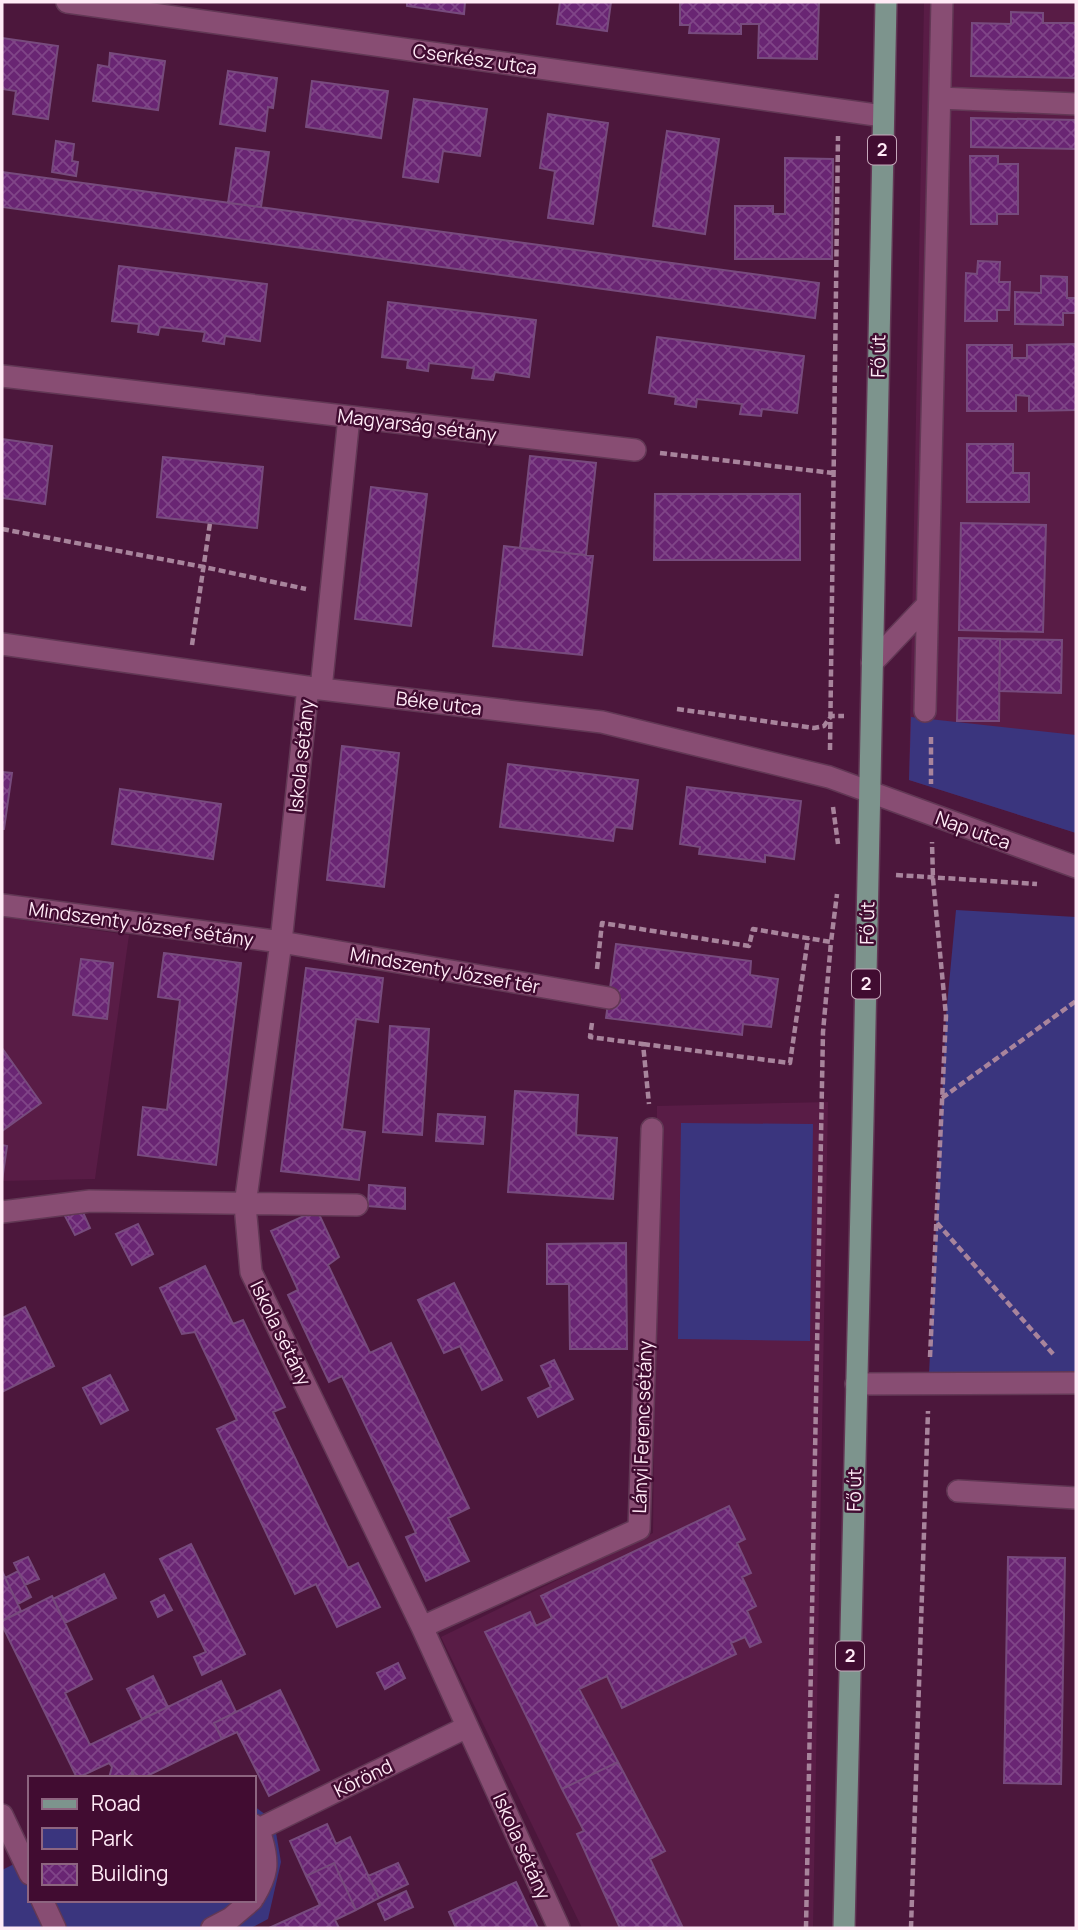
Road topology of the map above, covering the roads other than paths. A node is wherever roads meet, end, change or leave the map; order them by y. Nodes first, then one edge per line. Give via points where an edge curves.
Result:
1 (68, 2) edge
2 (886, 2) edge
3 (942, 2) edge
4 (940, 98) junction
5 (1076, 104) edge
6 (883, 116) junction
7 (2, 376) edge
8 (349, 417) junction
9 (635, 450) road end
10 (927, 605) junction
11 (2, 643) edge
12 (872, 663) junction
13 (315, 688) junction
14 (924, 721) road end
15 (870, 793) junction
16 (1076, 867) edge
17 (2, 905) edge
18 (281, 942) junction
19 (602, 996) road end
20 (652, 1129) road end
21 (245, 1205) junction
22 (358, 1205) dead end
23 (2, 1212) edge
24 (1076, 1383) edge
25 (856, 1384) junction
26 (958, 1491) dead end
27 (1076, 1498) edge
28 (422, 1627) junction
29 (467, 1727) junction
30 (2, 1815) edge
31 (256, 1827) edge
32 (28, 1870) edge
33 (256, 1893) edge
34 (43, 1902) edge
35 (249, 1902) edge
36 (55, 1928) edge
37 (212, 1928) edge
38 (559, 1928) edge
39 (844, 1928) edge

1 - 6 street, Cserkész utca
2 - 6 main road, Fő út / 2
3 - 4 street
4 - 5 street
4 - 10 street
6 - 12 main road, Fő út / 2
7 - 8 street, Magyarság sétány
8 - 9 street, Magyarság sétány
8 - 13 street, Iskola sétány via 331,594
10 - 12 street
10 - 14 street
11 - 13 street, Béke utca
12 - 15 main road, Fő út / 2
13 - 15 street, Béke utca via 601,722 830,777
13 - 18 street, Iskola sétány
15 - 16 street, Nap utca
15 - 25 main road, Fő út / 2
17 - 18 street, Mindszenty József sétány
18 - 19 street, Mindszenty József tér
18 - 21 street, Iskola sétány
20 - 28 street, Lányi Ferenc sétány via 639,1529
21 - 22 street
21 - 23 street via 90,1201
21 - 28 street, Iskola sétány via 251,1272
24 - 25 street
25 - 39 main road, Fő út / 2
26 - 27 street
28 - 29 street, Iskola sétány
29 - 31 street, Körönd
29 - 38 street, Iskola sétány
30 - 32 street
31 - 33 street, Körönd via 268,1861
34 - 36 street
35 - 37 street, Körönd

